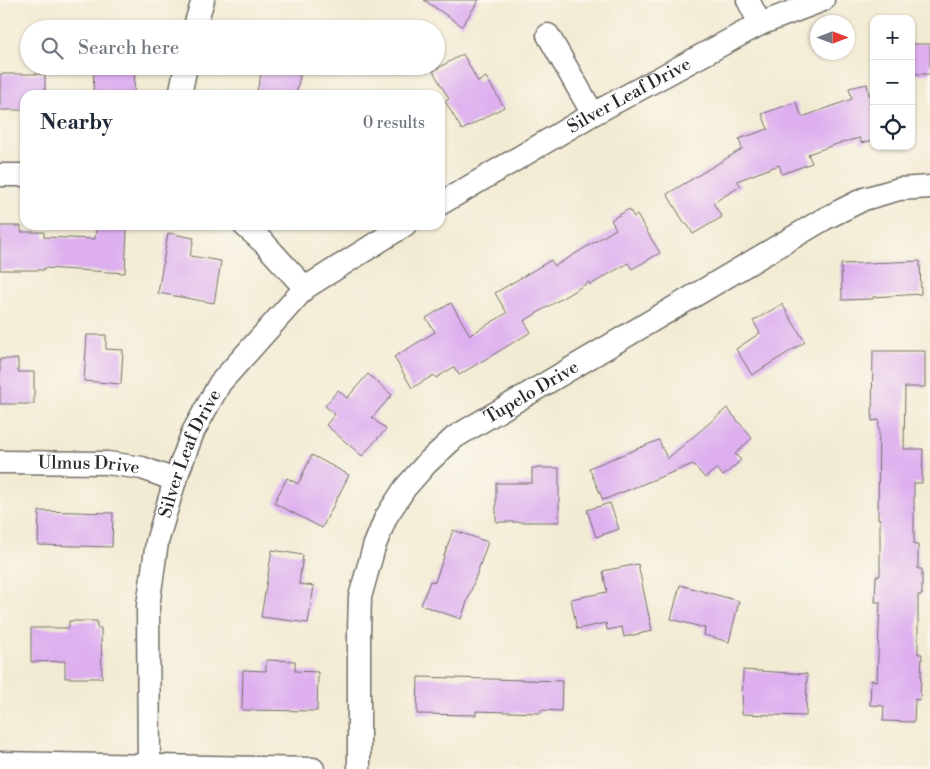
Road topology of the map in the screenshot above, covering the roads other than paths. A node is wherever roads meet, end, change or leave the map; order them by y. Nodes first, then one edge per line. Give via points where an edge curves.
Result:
1 (203, 0) edge
2 (748, 0) edge
3 (823, 0) edge
4 (197, 20) edge
5 (760, 24) junction
6 (548, 35) dead end
7 (184, 75) edge
8 (181, 90) edge
9 (592, 114) junction
10 (20, 174) edge
11 (0, 175) edge
12 (930, 187) edge
13 (445, 201) edge
14 (250, 230) edge
15 (397, 230) edge
16 (305, 288) junction
17 (0, 462) edge
18 (174, 480) junction
19 (0, 763) edge
20 (149, 767) edge
21 (313, 769) edge
22 (359, 769) edge

1 - 4 street
2 - 5 street
3 - 5 street, Silver Leaf Drive
5 - 9 street, Silver Leaf Drive
6 - 9 street
7 - 8 street
9 - 13 street, Silver Leaf Drive
10 - 11 street
12 - 22 street, Tupelo Drive via 899,189 864,199 824,219 455,437 427,463 405,488 386,518 360,597
14 - 16 street
15 - 16 street, Silver Leaf Drive
16 - 18 street, Silver Leaf Drive via 220,383 193,432
17 - 18 street, Ulmus Drive via 107,464 142,468
18 - 20 street, Silver Leaf Drive via 157,542 148,606
19 - 20 street
20 - 21 street

